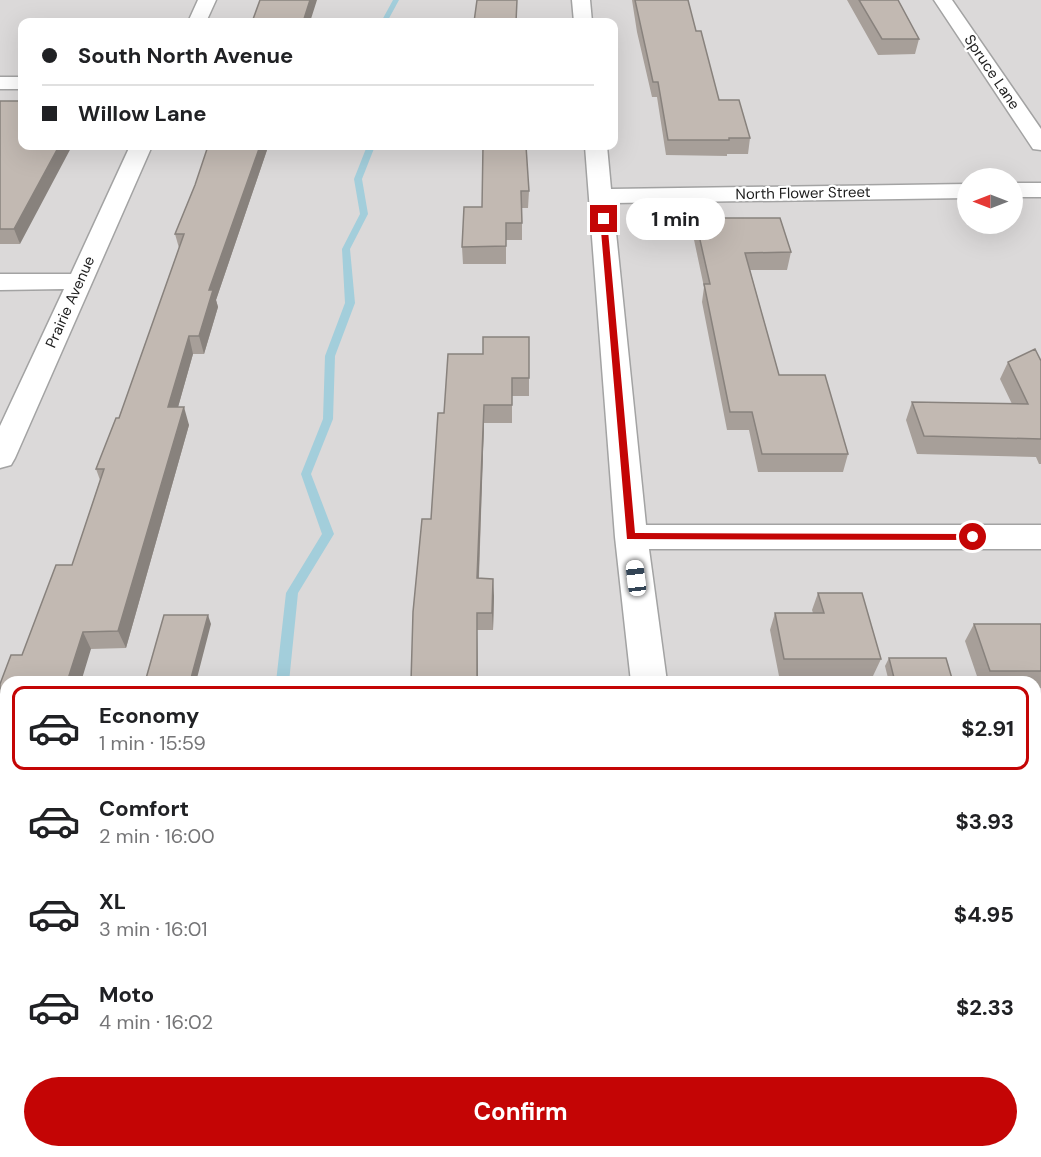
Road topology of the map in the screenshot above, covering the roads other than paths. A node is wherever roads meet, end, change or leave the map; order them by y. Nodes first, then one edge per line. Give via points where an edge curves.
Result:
1 (207, 0) edge
2 (581, 0) edge
3 (943, 0) edge
4 (199, 18) edge
5 (583, 18) edge
6 (0, 83) edge
7 (18, 83) edge
8 (1041, 144) edge
9 (139, 150) edge
10 (596, 150) edge
11 (1023, 190) edge
12 (1041, 190) edge
13 (957, 191) edge
14 (602, 196) junction
15 (0, 282) edge
16 (78, 282) junction
17 (0, 458) edge
18 (631, 537) junction
19 (1041, 537) edge
20 (648, 676) edge

1 - 4 street
2 - 5 street
3 - 8 street, Spruce Lane
6 - 7 street
9 - 16 street, Prairie Avenue
10 - 14 street
11 - 12 street
13 - 14 street, North Flower Street
14 - 18 street
15 - 16 street
16 - 17 street, Prairie Avenue
18 - 19 street
18 - 20 street

